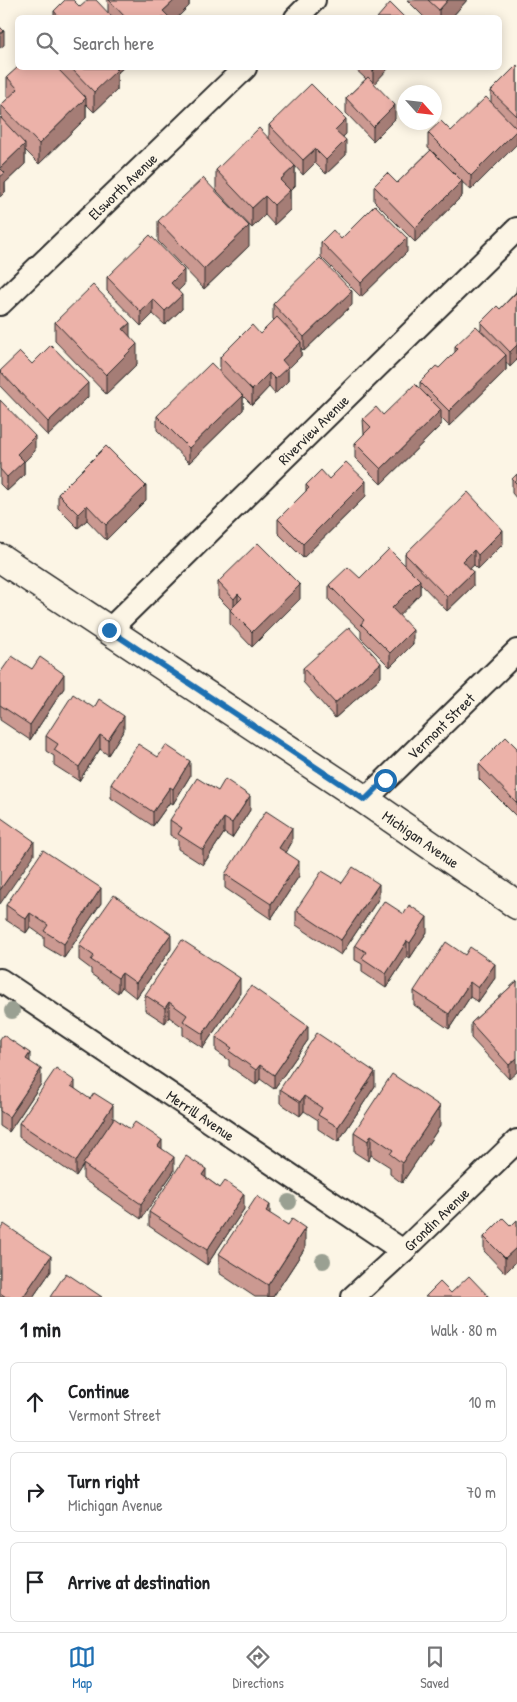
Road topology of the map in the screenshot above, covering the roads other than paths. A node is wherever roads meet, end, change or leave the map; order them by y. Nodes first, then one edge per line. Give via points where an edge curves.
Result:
1 (314, 0) edge
2 (299, 15) edge
3 (243, 70) edge
4 (517, 229) edge
5 (0, 304) edge
6 (0, 558) edge
7 (109, 630) junction
8 (517, 651) edge
9 (365, 800) junction
10 (517, 905) edge
11 (0, 980) edge
12 (517, 1141) edge
13 (403, 1251) junction
14 (353, 1297) edge

1 - 2 street
3 - 5 street, Elsworth Avenue
4 - 7 street, Riverview Avenue
6 - 7 street, Michigan Avenue
7 - 9 street, Michigan Avenue
8 - 9 street, Vermont Street
9 - 10 street, Michigan Avenue
11 - 13 street, Merrill Avenue
12 - 13 street, Grondin Avenue
13 - 14 street, Grondin Avenue

